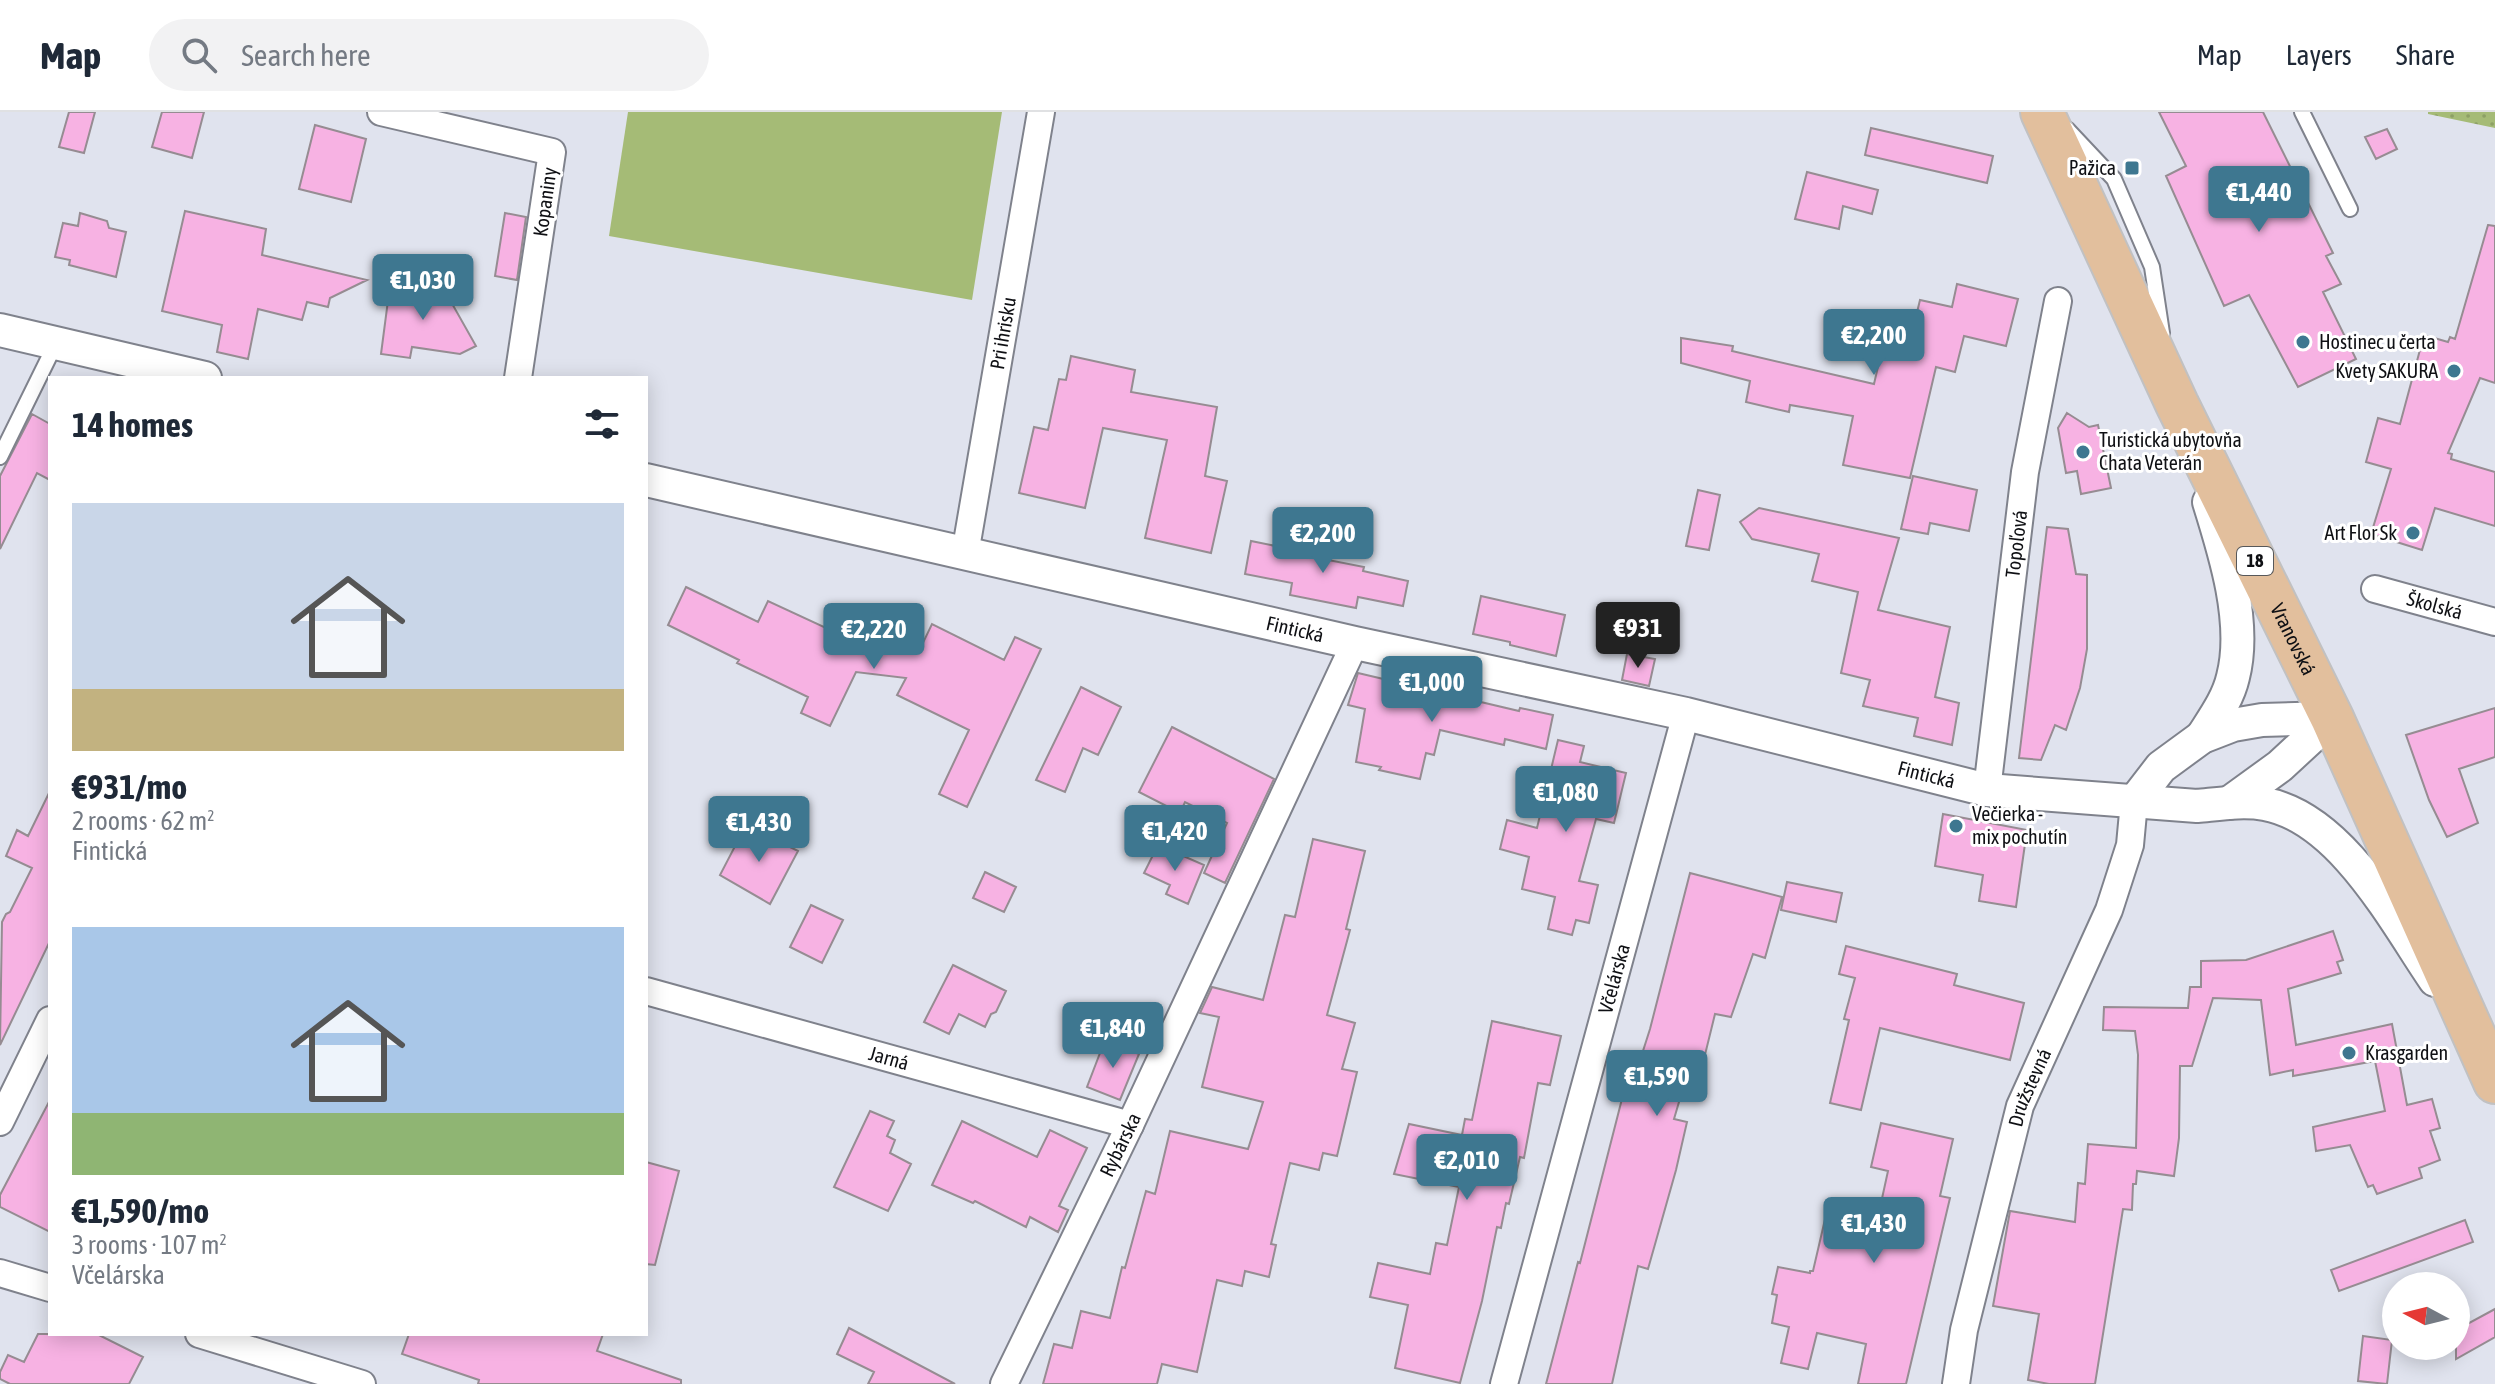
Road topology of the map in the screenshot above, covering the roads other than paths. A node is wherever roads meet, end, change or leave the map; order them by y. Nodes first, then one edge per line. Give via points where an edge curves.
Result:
1 (381, 112) edge
2 (1041, 112) edge
3 (2302, 112) edge
4 (2055, 121) edge
5 (2350, 209) dead end
6 (2058, 301) dead end
7 (0, 330) edge
8 (56, 343) junction
9 (196, 376) edge
10 (518, 376) edge
11 (2175, 398) junction
12 (0, 457) edge
13 (648, 480) edge
14 (965, 554) junction
15 (2375, 589) dead end
16 (2495, 622) edge
17 (1355, 643) junction
18 (1686, 714) junction
19 (2332, 718) junction
20 (2202, 737) junction
21 (1987, 790) junction
22 (2134, 802) junction
23 (2229, 803) junction
24 (648, 992) edge
25 (48, 1024) edge
26 (2472, 1035) junction
27 (2495, 1082) edge
28 (0, 1122) edge
29 (1130, 1125) junction
30 (0, 1273) edge
31 (48, 1287) edge
32 (206, 1336) edge
33 (362, 1384) edge
34 (1004, 1384) edge
35 (1504, 1384) edge
36 (1956, 1384) edge

1 - 10 street, Kopaniny via 552,152
2 - 14 street, Pri ihrisku
3 - 5 lane
4 - 11 main road, Vranovská / 18
6 - 21 street, Topoľová via 2025,472
7 - 8 street
8 - 9 street
8 - 12 lane
11 - 19 main road, Vranovská / 18
11 - 20 street via 2221,541 2238,626 2234,676
13 - 14 street, Fintická
14 - 17 street, Fintická
15 - 16 street, Školská
17 - 18 street, Fintická
17 - 29 street, Rybárska
18 - 21 street, Fintická
18 - 35 street, Včelárska
19 - 20 street via 2262,720
19 - 23 street
19 - 26 main road, Vranovská / 18
20 - 22 street via 2161,767
21 - 22 street, Fintická
22 - 23 street, Fintická
22 - 36 street, Družstevná via 2130,845 2109,910 2020,1106 1964,1330
23 - 26 street, Fintická via 2263,803 2288,810 2323,832 2357,866
24 - 29 street, Jarná
25 - 28 street
26 - 27 main road, Vranovská / 18
29 - 34 street, Rybárska
30 - 31 street
32 - 33 street

